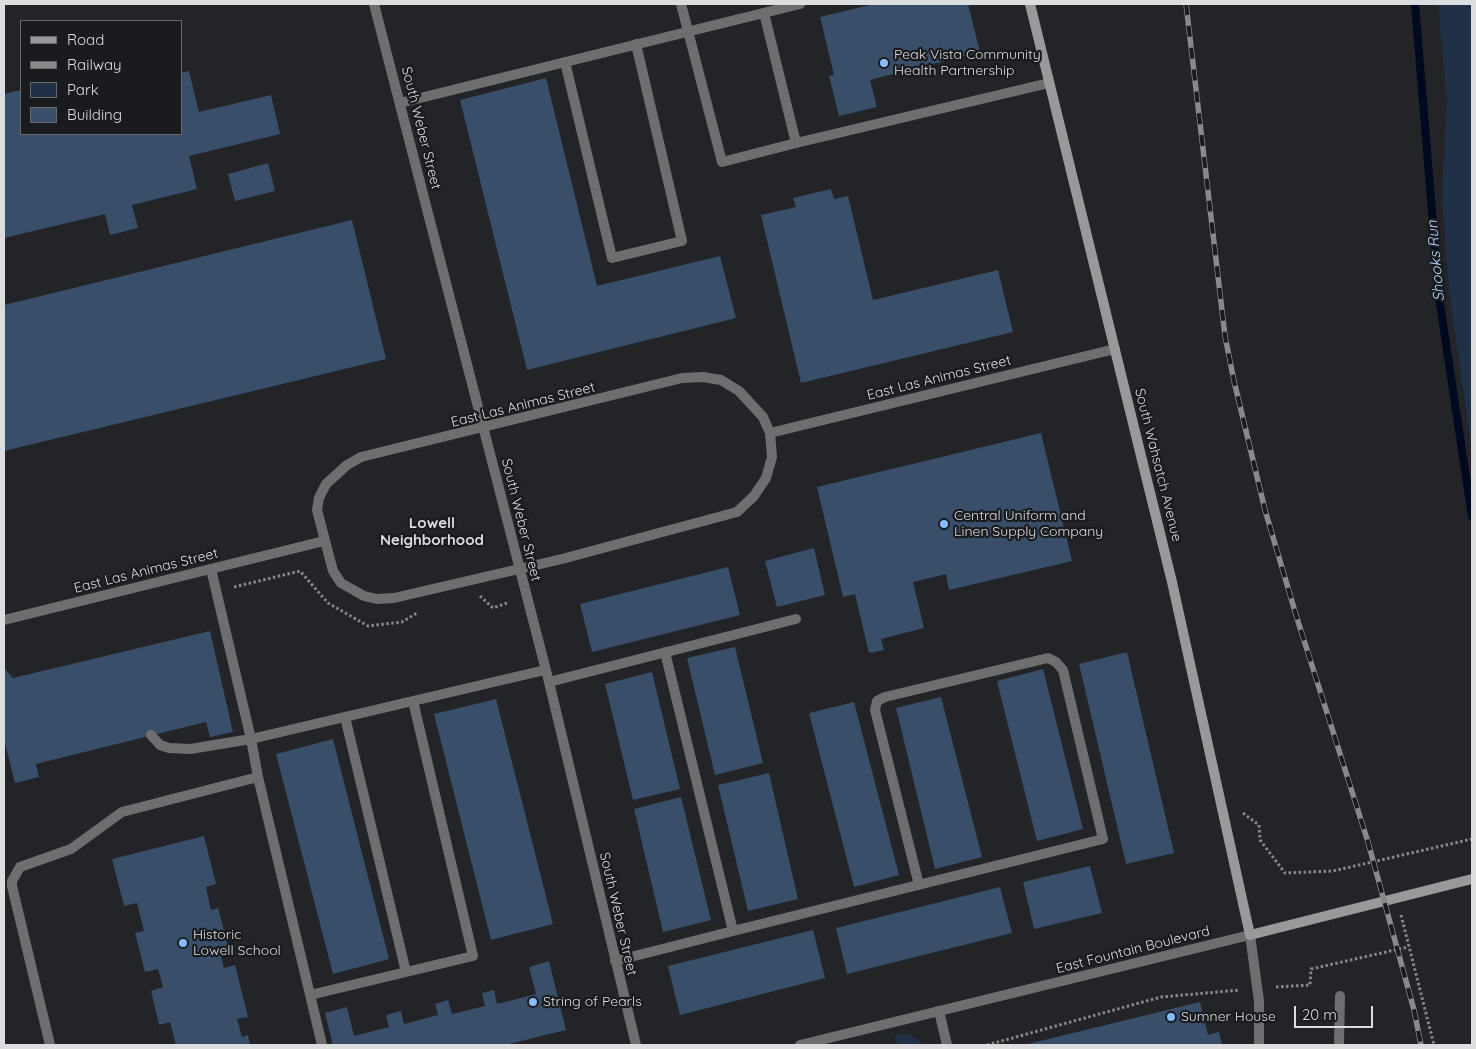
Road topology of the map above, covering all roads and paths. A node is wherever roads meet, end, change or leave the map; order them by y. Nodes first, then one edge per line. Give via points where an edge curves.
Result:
1 (374, 4) edge
2 (681, 4) edge
3 (800, 4) edge
4 (1030, 4) edge
5 (764, 12) junction
6 (689, 32) junction
7 (636, 44) junction
8 (565, 62) junction
9 (1050, 83) junction
10 (400, 102) junction
11 (796, 143) junction
12 (1115, 349) junction
13 (484, 429) junction
14 (770, 433) junction
15 (324, 541) junction
16 (212, 569) junction
17 (519, 569) junction
18 (796, 619) dead end
19 (4, 620) edge
20 (665, 652) junction
21 (546, 670) junction
22 (548, 682) junction
23 (413, 701) junction
24 (345, 717) junction
25 (151, 735) dead end
26 (251, 738) junction
27 (258, 777) junction
28 (1259, 825) dead end
29 (1472, 839) edge
30 (1472, 878) edge
31 (919, 885) junction
32 (1396, 897) junction
33 (733, 931) junction
34 (1250, 935) junction
35 (1408, 947) junction
36 (615, 961) junction
37 (406, 972) junction
38 (1273, 988) dead end
39 (1245, 989) dead end
40 (310, 995) junction
41 (1340, 996) dead end
42 (940, 1011) junction
43 (50, 1045) edge
44 (322, 1045) edge
45 (636, 1045) edge
46 (800, 1045) edge
47 (947, 1045) edge
48 (988, 1045) edge
49 (1258, 1045) edge
50 (1339, 1045) edge
51 (1434, 1045) edge

1 - 10 street, South Weber Street
2 - 6 street
3 - 5 street
4 - 9 main road, South Wahsatch Avenue
5 - 6 street
5 - 11 street
6 - 7 street
6 - 11 street via 722,162
7 - 8 street
7 - 8 street via 682,241 612,258
8 - 10 street
9 - 11 street
9 - 12 main road, South Wahsatch Avenue
10 - 13 street, South Weber Street
12 - 14 street, East Las Animas Street
12 - 34 main road, South Wahsatch Avenue via 1172,582
13 - 14 street, East Las Animas Street via 682,378 702,377 721,380 739,391 763,417
13 - 15 street, East Las Animas Street via 361,457 347,465 331,478 319,498 317,510
13 - 17 street, South Weber Street
14 - 17 street, East Las Animas Street via 772,457 766,478 754,496 737,512
15 - 16 street, East Las Animas Street
15 - 17 street, East Las Animas Street via 333,571 342,583 364,596 377,599 394,598
16 - 19 street, East Las Animas Street
16 - 26 street
17 - 21 street, South Weber Street
18 - 20 street
20 - 22 street
20 - 33 street
21 - 22 street, South Weber Street
21 - 23 street
22 - 36 street, South Weber Street
23 - 24 street
23 - 37 street via 472,956
24 - 26 street
24 - 37 street
25 - 26 street via 160,745 177,750
26 - 27 street
27 - 40 street
27 - 43 street via 122,812 71,849 20,867 12,886
28 - 29 path via 1260,840 1285,873 1333,871
30 - 32 main road, East Fountain Boulevard
31 - 31 street via 1102,839 1063,670 1056,662 1048,658 877,701 875,710
31 - 33 street
32 - 34 main road, East Fountain Boulevard
32 - 35 path
33 - 36 street
34 - 42 street, East Fountain Boulevard
34 - 49 street via 1259,1001
35 - 38 path via 1312,969 1310,985
35 - 51 path
36 - 45 street, South Weber Street
37 - 40 street
39 - 48 path via 1161,998
40 - 44 street
41 - 50 street
42 - 46 street, East Fountain Boulevard
42 - 47 street

